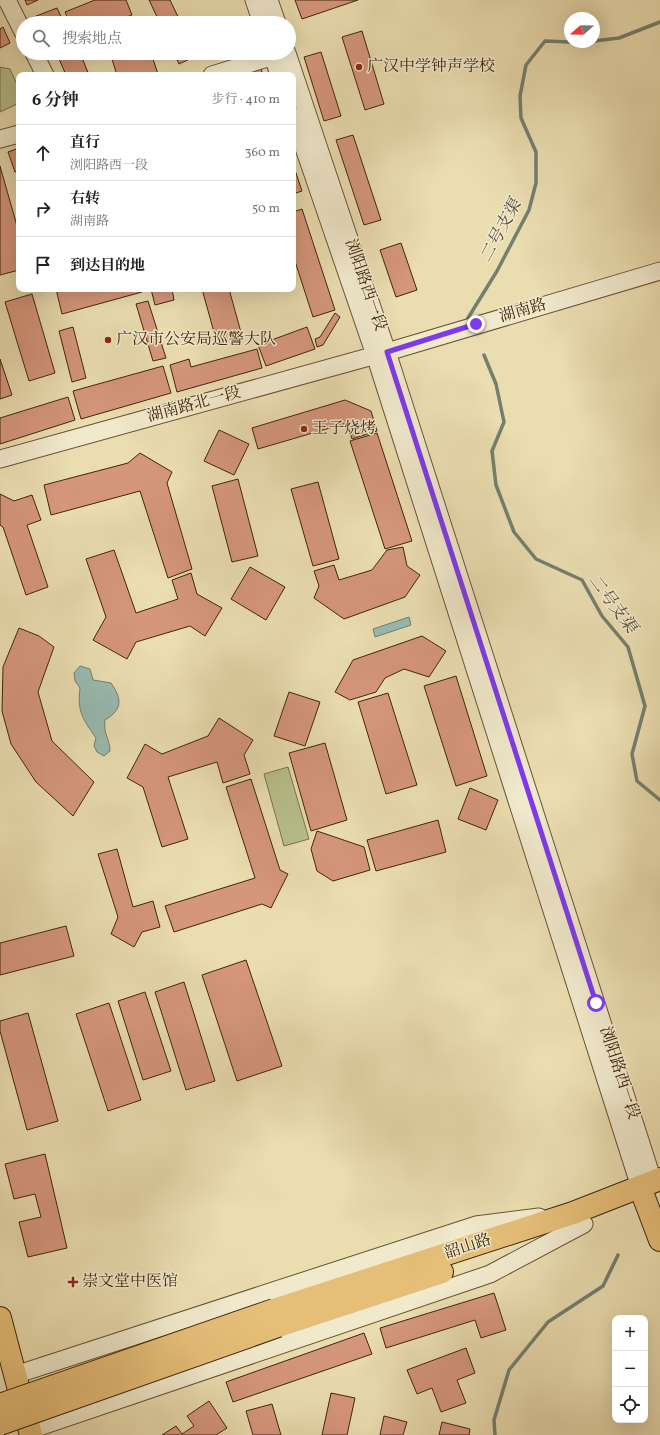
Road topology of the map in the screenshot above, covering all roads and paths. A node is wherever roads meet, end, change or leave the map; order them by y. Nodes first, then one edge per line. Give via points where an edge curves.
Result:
1 (7, 0) edge
2 (254, 0) edge
3 (269, 0) edge
4 (260, 16) edge
5 (275, 16) edge
6 (16, 18) edge
7 (38, 60) edge
8 (260, 60) edge
9 (279, 60) edge
10 (281, 60) edge
11 (44, 72) edge
12 (222, 72) edge
13 (279, 72) edge
14 (285, 72) edge
15 (296, 104) edge
16 (296, 124) edge
17 (16, 135) edge
18 (0, 139) edge
19 (660, 271) edge
20 (381, 354) junction
21 (0, 459) edge
22 (654, 1191) edge
23 (579, 1219) junction
24 (660, 1240) edge
25 (0, 1318) edge
26 (276, 1318) junction
27 (15, 1375) junction
28 (0, 1405) edge
29 (0, 1424) edge
30 (30, 1432) edge

1 - 6 street
2 - 4 street
3 - 5 street
7 - 11 street
8 - 12 street
9 - 13 street
10 - 14 street, 浏阳路西一段
15 - 20 street, 浏阳路西一段
16 - 20 street
17 - 18 street
19 - 20 street, 湖南路
20 - 21 street, 湖南路北一段
20 - 22 street, 浏阳路西一段
22 - 23 main road, 韶山路
22 - 24 main road
23 - 26 main road, 韶山路
23 - 27 street via 476,1225
23 - 30 street via 490,1274
25 - 27 main road
26 - 28 main road, bridge
26 - 29 main road, bridge
27 - 30 main road

